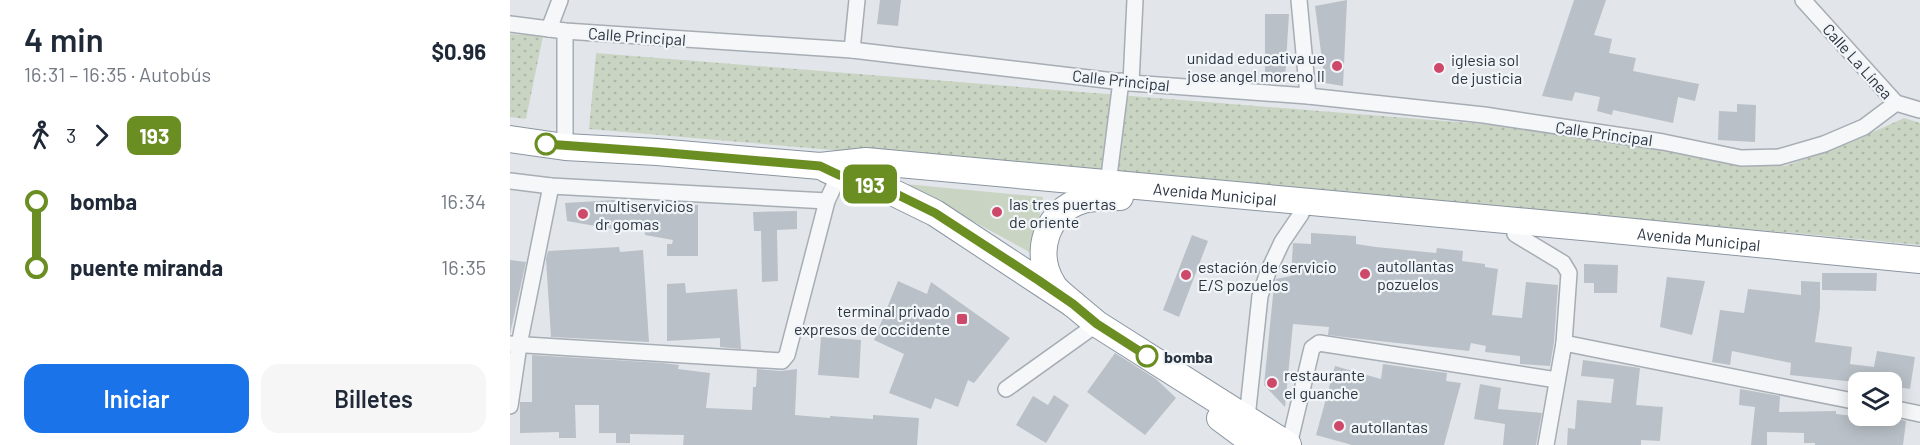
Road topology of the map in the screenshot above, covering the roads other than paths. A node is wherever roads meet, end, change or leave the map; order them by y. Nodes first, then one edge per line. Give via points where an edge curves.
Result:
1 (560, 0) edge
2 (857, 0) edge
3 (1135, 0) edge
4 (1299, 0) edge
5 (1803, 0) edge
6 (510, 24) edge
7 (557, 30) junction
8 (852, 50) junction
9 (1126, 82) junction
10 (1308, 96) junction
11 (1896, 103) junction
12 (1920, 110) edge
13 (510, 140) edge
14 (565, 147) junction
15 (830, 170) junction
16 (510, 181) edge
17 (1108, 184) junction
18 (551, 186) junction
19 (827, 201) junction
20 (1301, 214) junction
21 (1515, 234) junction
22 (1764, 250) junction
23 (1920, 260) edge
24 (1920, 269) edge
25 (1073, 304) junction
26 (1097, 324) junction
27 (1564, 343) junction
28 (514, 344) edge
29 (1173, 373) junction
30 (1557, 380) junction
31 (1006, 389) dead end
32 (1848, 400) edge
33 (510, 406) edge
34 (1902, 410) edge
35 (1920, 414) edge
36 (1247, 418) junction
37 (1251, 445) edge
38 (1288, 445) edge
39 (1546, 445) edge

1 - 7 street
2 - 8 street
3 - 9 street
4 - 10 street
5 - 11 street, Calle La Línea
6 - 7 street, Calle Principal
7 - 8 street, Calle Principal
7 - 14 street
8 - 9 street, Calle Principal
9 - 10 street, Calle Principal
9 - 17 street
10 - 11 street, Calle Principal via 1484,115 1741,158 1779,157 1824,144 1864,127
11 - 12 street, Calle La Línea
13 - 14 highway, Avenida Municipal
14 - 15 highway, Avenida Municipal
15 - 17 highway, Avenida Municipal via 866,161
15 - 19 street
15 - 25 highway via 888,190 935,213
16 - 18 street
17 - 22 highway, Avenida Municipal
18 - 19 street
18 - 28 street
19 - 28 street via 787,356 782,361
20 - 21 highway, Avenida Municipal
20 - 25 highway, Avenida Municipal via 1129,197 1082,201 1065,209 1045,235 1043,259 1053,285
20 - 36 street via 1282,242 1260,296
21 - 22 highway, Avenida Municipal
21 - 27 street via 1563,263 1569,273
22 - 23 highway, Avenida Municipal
22 - 24 highway, Avenida Municipal
25 - 26 highway
26 - 29 highway
26 - 31 street
27 - 30 street
27 - 32 street
28 - 33 street
29 - 36 highway
29 - 37 highway via 1191,400 1227,423
30 - 38 street via 1319,343 1312,348
30 - 39 street
34 - 35 street
36 - 38 highway

